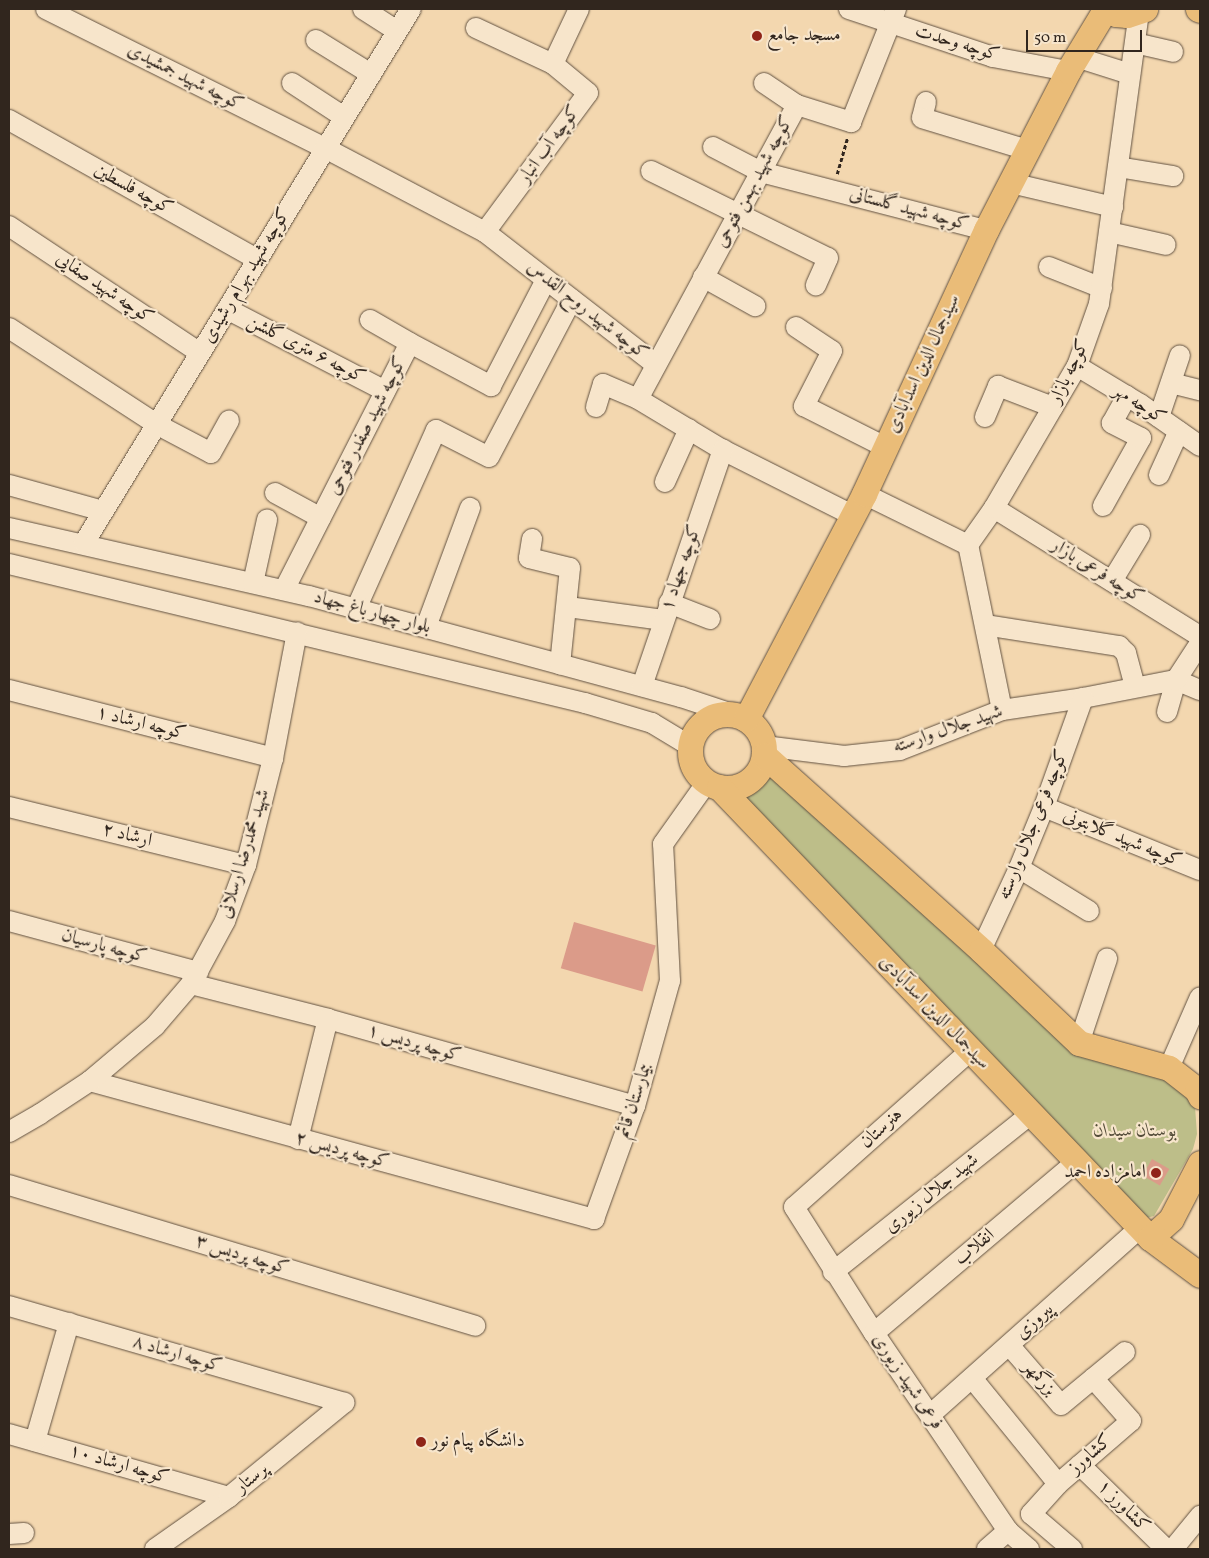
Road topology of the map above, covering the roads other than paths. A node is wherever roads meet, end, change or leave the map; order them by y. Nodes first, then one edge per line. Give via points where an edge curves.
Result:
1 (46, 9) edge
2 (364, 9) edge
3 (410, 9) edge
4 (579, 9) edge
5 (849, 9) edge
6 (1104, 9) edge
7 (1142, 10) edge
8 (893, 16) edge
9 (476, 28) dead end
10 (397, 31) junction
11 (316, 40) dead end
12 (1135, 44) junction
13 (1173, 52) dead end
14 (553, 64) junction
15 (1072, 64) junction
16 (371, 74) junction
17 (1130, 74) junction
18 (292, 83) dead end
19 (764, 83) dead end
20 (926, 102) dead end
21 (797, 104) junction
22 (344, 118) junction
23 (9, 120) edge
24 (713, 147) dead end
25 (325, 148) junction
26 (1027, 150) junction
27 (1118, 166) junction
28 (651, 171) dead end
29 (761, 172) junction
30 (1173, 176) dead end
31 (1011, 183) junction
32 (1113, 207) junction
33 (737, 215) junction
34 (9, 226) edge
35 (986, 230) junction
36 (485, 232) junction
37 (1109, 232) junction
38 (1166, 245) dead end
39 (257, 259) junction
40 (1049, 267) dead end
41 (703, 277) junction
42 (546, 280) junction
43 (816, 285) dead end
44 (1102, 288) junction
45 (572, 299) junction
46 (755, 306) dead end
47 (227, 309) junction
48 (370, 320) dead end
49 (796, 327) dead end
50 (9, 328) edge
51 (410, 343) junction
52 (200, 353) junction
53 (1180, 355) dead end
54 (655, 364) junction
55 (1077, 366) junction
56 (1171, 383) junction
57 (1200, 390) edge
58 (385, 391) junction
59 (1127, 396) junction
60 (638, 398) junction
61 (596, 407) dead end
62 (1053, 407) junction
63 (985, 417) dead end
64 (1159, 417) junction
65 (229, 421) dead end
66 (156, 424) junction
67 (689, 429) junction
68 (1179, 431) junction
69 (1200, 446) edge
70 (886, 447) junction
71 (723, 450) junction
72 (1158, 475) dead end
73 (665, 482) dead end
74 (9, 485) edge
75 (276, 493) dead end
76 (858, 505) junction
77 (1103, 506) dead end
78 (470, 508) dead end
79 (994, 508) junction
80 (103, 511) junction
81 (321, 518) junction
82 (267, 520) dead end
83 (9, 528) edge
84 (1140, 536) dead end
85 (532, 539) dead end
86 (84, 543) junction
87 (968, 545) junction
88 (9, 564) edge
89 (1112, 581) junction
90 (253, 583) junction
91 (284, 590) junction
92 (568, 607) junction
93 (356, 609) junction
94 (666, 611) junction
95 (710, 619) dead end
96 (985, 625) junction
97 (426, 626) junction
98 (297, 632) junction
99 (1200, 636) edge
100 (1200, 643) edge
101 (560, 664) junction
102 (1176, 680) junction
103 (642, 686) junction
104 (1135, 686) junction
105 (9, 690) edge
106 (1200, 690) edge
107 (1083, 698) junction
108 (1002, 710) junction
109 (1167, 712) dead end
110 (739, 716) junction
111 (690, 746) junction
112 (764, 750) junction
113 (273, 758) junction
114 (713, 784) junction
115 (9, 807) edge
116 (1044, 807) junction
117 (246, 864) junction
118 (1019, 868) junction
119 (1200, 870) edge
120 (1090, 911) dead end
121 (9, 921) edge
122 (980, 950) junction
123 (1107, 958) dead end
124 (195, 978) junction
125 (1200, 997) edge
126 (328, 1019) junction
127 (1079, 1043) junction
128 (970, 1051) junction
129 (1169, 1068) junction
130 (90, 1081) junction
131 (1200, 1096) edge
132 (635, 1106) junction
133 (1030, 1115) junction
134 (9, 1132) edge
135 (298, 1139) junction
136 (1076, 1162) junction
137 (1200, 1163) edge
138 (9, 1184) edge
139 (794, 1207) joint
140 (594, 1218) joint
141 (1145, 1233) junction
142 (834, 1272) junction
143 (1200, 1275) edge
144 (9, 1306) edge
145 (69, 1324) junction
146 (474, 1326) dead end
147 (874, 1333) junction
148 (1009, 1345) junction
149 (1125, 1352) dead end
150 (972, 1378) junction
151 (1094, 1378) junction
152 (344, 1404) joint
153 (930, 1415) junction
154 (9, 1434) edge
155 (35, 1441) junction
156 (1080, 1465) junction
157 (1058, 1484) junction
158 (229, 1497) junction
159 (1200, 1516) edge
160 (1008, 1531) junction
161 (155, 1549) edge
162 (986, 1549) edge
163 (1029, 1549) edge
164 (1072, 1549) edge
165 (1166, 1549) edge
166 (1173, 1549) edge

1 - 25 street, کوچه شهید جمشیدی
2 - 10 street
3 - 10 street, کوچه شهید بهرام رشیدی
4 - 14 street
5 - 8 street, کوچه وحدت
6 - 7 main road via 1127,14
6 - 15 main road, سیدجمال الدین اسدآبادی
7 - 12 street, کوچه بازار
8 - 15 street, کوچه وحدت via 993,57
8 - 21 street, کوچه شهید بهمن فتوحی via 851,122
9 - 14 street, کوچه آب انبار
10 - 16 street, کوچه شهید بهرام رشیدی
11 - 16 street
12 - 13 street
12 - 17 street, کوچه بازار
14 - 36 street, کوچه آب انبار via 588,93
15 - 17 street, کوچه وحدت
15 - 26 main road, سیدجمال الدین اسدآبادی
16 - 22 street, کوچه شهید بهرام رشیدی
17 - 27 street, کوچه بازار
18 - 22 street
19 - 21 street
20 - 26 street via 922,118
21 - 29 street, کوچه شهید بهمن فتوحی
22 - 25 street, کوچه شهید بهرام رشیدی
23 - 39 street, کوچه فلسطین
24 - 29 street, کوچه شهید گلستانی
25 - 36 street, کوچه شهید روح القدس
25 - 39 street, کوچه شهید بهرام رشیدی
26 - 31 main road, سیدجمال الدین اسدآبادی
27 - 30 street
27 - 32 street, کوچه بازار
28 - 33 street
29 - 33 street, کوچه شهید بهمن فتوحی
29 - 35 street, کوچه شهید گلستانی
31 - 32 street
31 - 35 main road, سیدجمال الدین اسدآبادی
32 - 37 street, کوچه بازار
33 - 41 street, کوچه شهید بهمن فتوحی
33 - 43 street via 828,258
34 - 52 street, کوچه شهید صفایی
35 - 70 main road, سیدجمال الدین اسدآبادی
36 - 42 street, کوچه شهید روح القدس
37 - 38 street
37 - 44 street, کوچه بازار
39 - 47 street, کوچه شهید بهرام رشیدی
40 - 44 street
41 - 46 street
41 - 54 street, کوچه شهید بهمن فتوحی
42 - 45 street, کوچه شهید روح القدس
42 - 51 street, کوچه شهید صفدر فتوحی via 491,386
44 - 55 street, کوچه بازار via 1100,304
45 - 54 street, کوچه شهید روح القدس
45 - 93 street via 489,457 436,430
47 - 52 street, کوچه شهید بهرام رشیدی
47 - 58 street, کوچه ۶ متری گلشن
48 - 51 street
49 - 70 street via 832,351 804,406
50 - 66 street
51 - 58 street, کوچه شهید صفدر فتوحی
52 - 66 street, کوچه شهید بهرام رشیدی
53 - 56 street
54 - 60 street, کوچه شهید روح القدس
55 - 59 street, کوچه مهر
55 - 62 street, کوچه بازار
56 - 57 street
56 - 64 street
58 - 81 street, کوچه شهید صفدر فتوحی
59 - 64 street, کوچه مهر
59 - 77 street via 1112,423 1140,438
60 - 61 street via 603,384
60 - 67 street
62 - 63 street via 998,386
62 - 79 street, کوچه بازار
64 - 68 street, کوچه مهر
65 - 66 street via 211,454
66 - 80 street, کوچه شهید بهرام رشیدی
67 - 71 street
67 - 73 street
68 - 69 street, کوچه مهر
68 - 72 street
70 - 76 main road, سیدجمال الدین اسدآبادی
71 - 76 street
71 - 94 street, کوچه جهاد ۱
74 - 80 street
75 - 81 street
76 - 87 street
76 - 110 main road, سیدجمال الدین اسدآبادی
78 - 97 street
79 - 87 street, کوچه بازار
79 - 89 street, کوچه فرعی بازار
80 - 86 street, کوچه شهید بهرام رشیدی
81 - 91 street, کوچه شهید صفدر فتوحی
82 - 90 street
83 - 86 street, بلوار چهار باغ جهاد
84 - 89 street
85 - 92 street via 529,558 570,568
86 - 90 street, بلوار چهار باغ جهاد
87 - 96 street
88 - 98 street, بلوار چهار باغ جهاد
89 - 99 street, کوچه فرعی بازار
90 - 91 street, بلوار چهار باغ جهاد
91 - 93 street, بلوار چهار باغ جهاد
92 - 94 street
92 - 101 street
93 - 97 street, بلوار چهار باغ جهاد
94 - 95 street
94 - 103 street, کوچه جهاد ۱
96 - 104 street via 1119,646 1126,653
96 - 108 street
97 - 101 street, بلوار چهار باغ جهاد
98 - 111 street, بلوار چهار باغ جهاد via 595,706 652,723
98 - 113 street, شهید محمدرضا ارسلانی
100 - 102 street
101 - 103 street, بلوار چهار باغ جهاد
102 - 104 street, شهید جلال وارسته
102 - 106 street
102 - 109 street
103 - 110 street, بلوار چهار باغ جهاد
104 - 107 street, شهید جلال وارسته
105 - 113 street, کوچه ارشاد ۱
107 - 108 street, شهید جلال وارسته
107 - 116 street, کوچه فرعی جلال وارسته
108 - 112 street, شهید جلال وارسته via 900,750 844,756
110 - 111 main road via 720,714 700,725
110 - 112 main road via 756,728
111 - 114 main road via 694,766
112 - 114 main road via 761,767 754,777 731,788
112 - 122 main road
113 - 117 street, شهید محمدرضا ارسلانی
114 - 128 main road, سیدجمال الدین اسدآبادی
114 - 132 street, بیمارستان قائم via 663,844 670,981
115 - 117 street, ارشاد ۲
116 - 118 street, کوچه فرعی جلال وارسته
116 - 119 street, کوچه شهید گلابتونی
117 - 124 street, شهید محمدرضا ارسلانی via 225,921
118 - 120 street
118 - 122 street, کوچه فرعی جلال وارسته
121 - 124 street, کوچه پارسیان
122 - 127 main road
123 - 127 street
124 - 126 street, کوچه پردیس ۱
124 - 130 street, شهید محمدرضا ارسلانی via 155,1026
125 - 129 street
126 - 132 street, کوچه پردیس ۱
126 - 135 street
127 - 129 main road
128 - 133 main road, سیدجمال الدین اسدآبادی
128 - 139 street, هنرستان
129 - 131 main road via 1198,1090
130 - 134 street, شهید محمدرضا ارسلانی
130 - 135 street, کوچه پردیس ۲
132 - 140 street, بیمارستان قائم
133 - 136 main road, سیدجمال الدین اسدآبادی
133 - 142 street, شهید جلال زیوری
135 - 140 street, کوچه پردیس ۲
136 - 141 main road, سیدجمال الدین اسدآبادی
136 - 147 street, انقلاب
137 - 141 main road via 1171,1219
138 - 146 street, کوچه پردیس ۳
139 - 142 street, فرعی شهید زیوری
141 - 143 main road, سیدجمال الدین اسدآبادی
141 - 148 street, پیروزی
142 - 147 street, فرعی شهید زیوری
144 - 145 street, کوچه ارشاد ۸
145 - 152 street, کوچه ارشاد ۸
145 - 155 street
147 - 153 street, فرعی شهید زیوری
148 - 150 street, پیروزی
148 - 151 street, بزرگمهر via 1061,1405
149 - 151 street
150 - 153 street, پیروزی
150 - 157 street, کشاورز
151 - 156 street, کشاورز via 1131,1421
152 - 158 street, پرستار
153 - 160 street, فرعی شهید زیوری
154 - 155 street, کوچه ارشاد ۱۰
155 - 158 street, کوچه ارشاد ۱۰
156 - 157 street, کشاورز
156 - 165 street, کشاورز ۱
157 - 164 street via 1031,1514
158 - 161 street, پرستار
159 - 166 street
160 - 162 street
160 - 163 street, فرعی شهید زیوری

